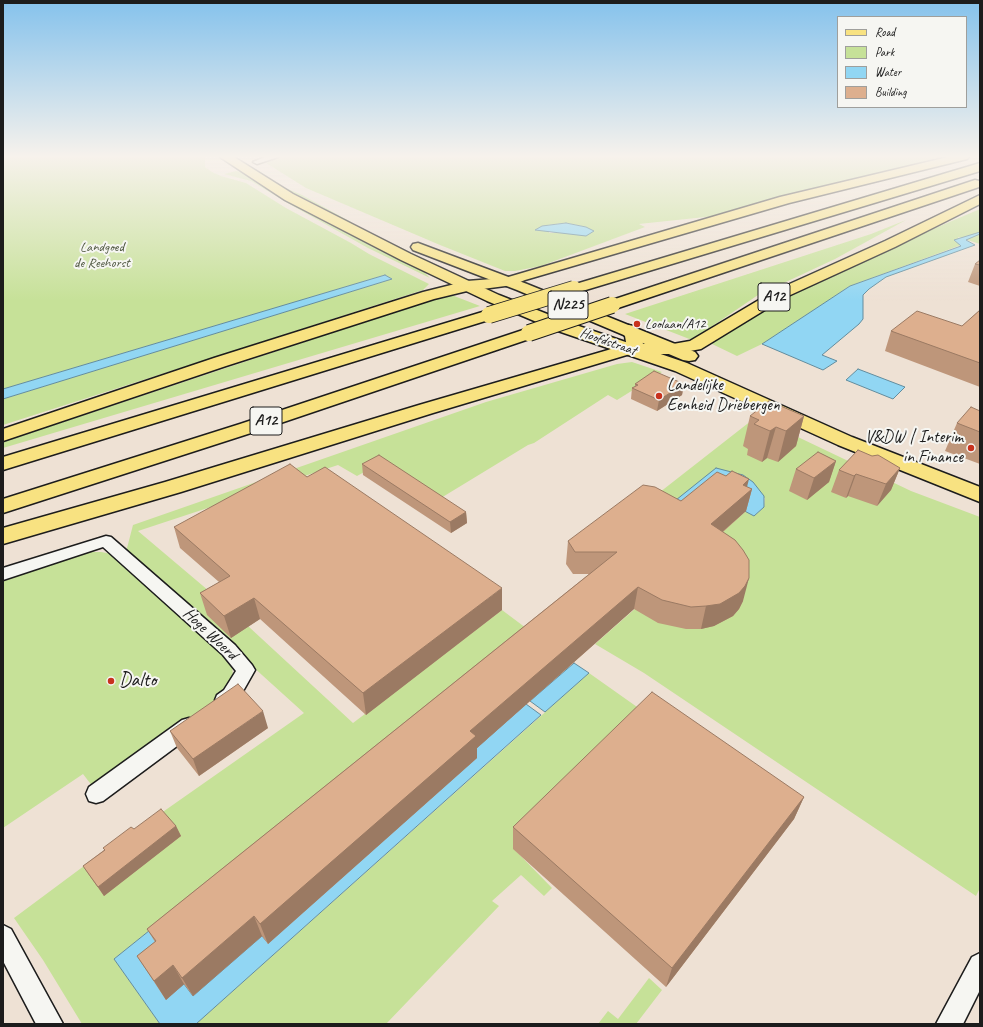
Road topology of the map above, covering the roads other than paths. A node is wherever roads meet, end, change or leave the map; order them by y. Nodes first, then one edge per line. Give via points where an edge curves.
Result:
1 (303, 205) edge
2 (326, 205) edge
3 (768, 205) edge
4 (855, 205) edge
5 (911, 205) edge
6 (966, 205) edge
7 (508, 282) junction
8 (467, 286) junction
9 (493, 298) junction
10 (628, 330) junction
11 (628, 349) junction
12 (686, 350) junction
13 (3, 435) edge
14 (3, 464) edge
15 (980, 482) edge
16 (980, 495) edge
17 (3, 506) edge
18 (3, 536) edge
19 (3, 574) edge
20 (96, 794) dead end
21 (3, 937) edge
22 (980, 965) edge
23 (50, 1024) edge
24 (949, 1024) edge

1 - 8 main road, Hoofdstraat
2 - 7 main road, Hoofdstraat via 385,233
3 - 7 main road
4 - 14 main road, A12, bridge
5 - 17 main road, A12, bridge via 254,425
6 - 12 main road, A12 via 890,244 780,294
7 - 8 main road
7 - 9 main road
7 - 10 main road, Hoofdstraat / N225
8 - 9 main road, Hoofdstraat / N225
8 - 13 main road via 428,295 339,323
9 - 11 main road, Hoofdstraat / N225 via 556,324
10 - 11 main road via 636,339
10 - 12 main road, Hoofdstraat / N225
11 - 12 main road
11 - 16 main road, Hoofdstraat / N225 via 681,368 867,450
11 - 18 main road, A12 via 173,488
12 - 15 main road, Hoofdstraat / N225 via 926,460
19 - 20 street, Hoge Woerd via 106,541 229,650 246,670 231,695
21 - 23 street
22 - 24 street

